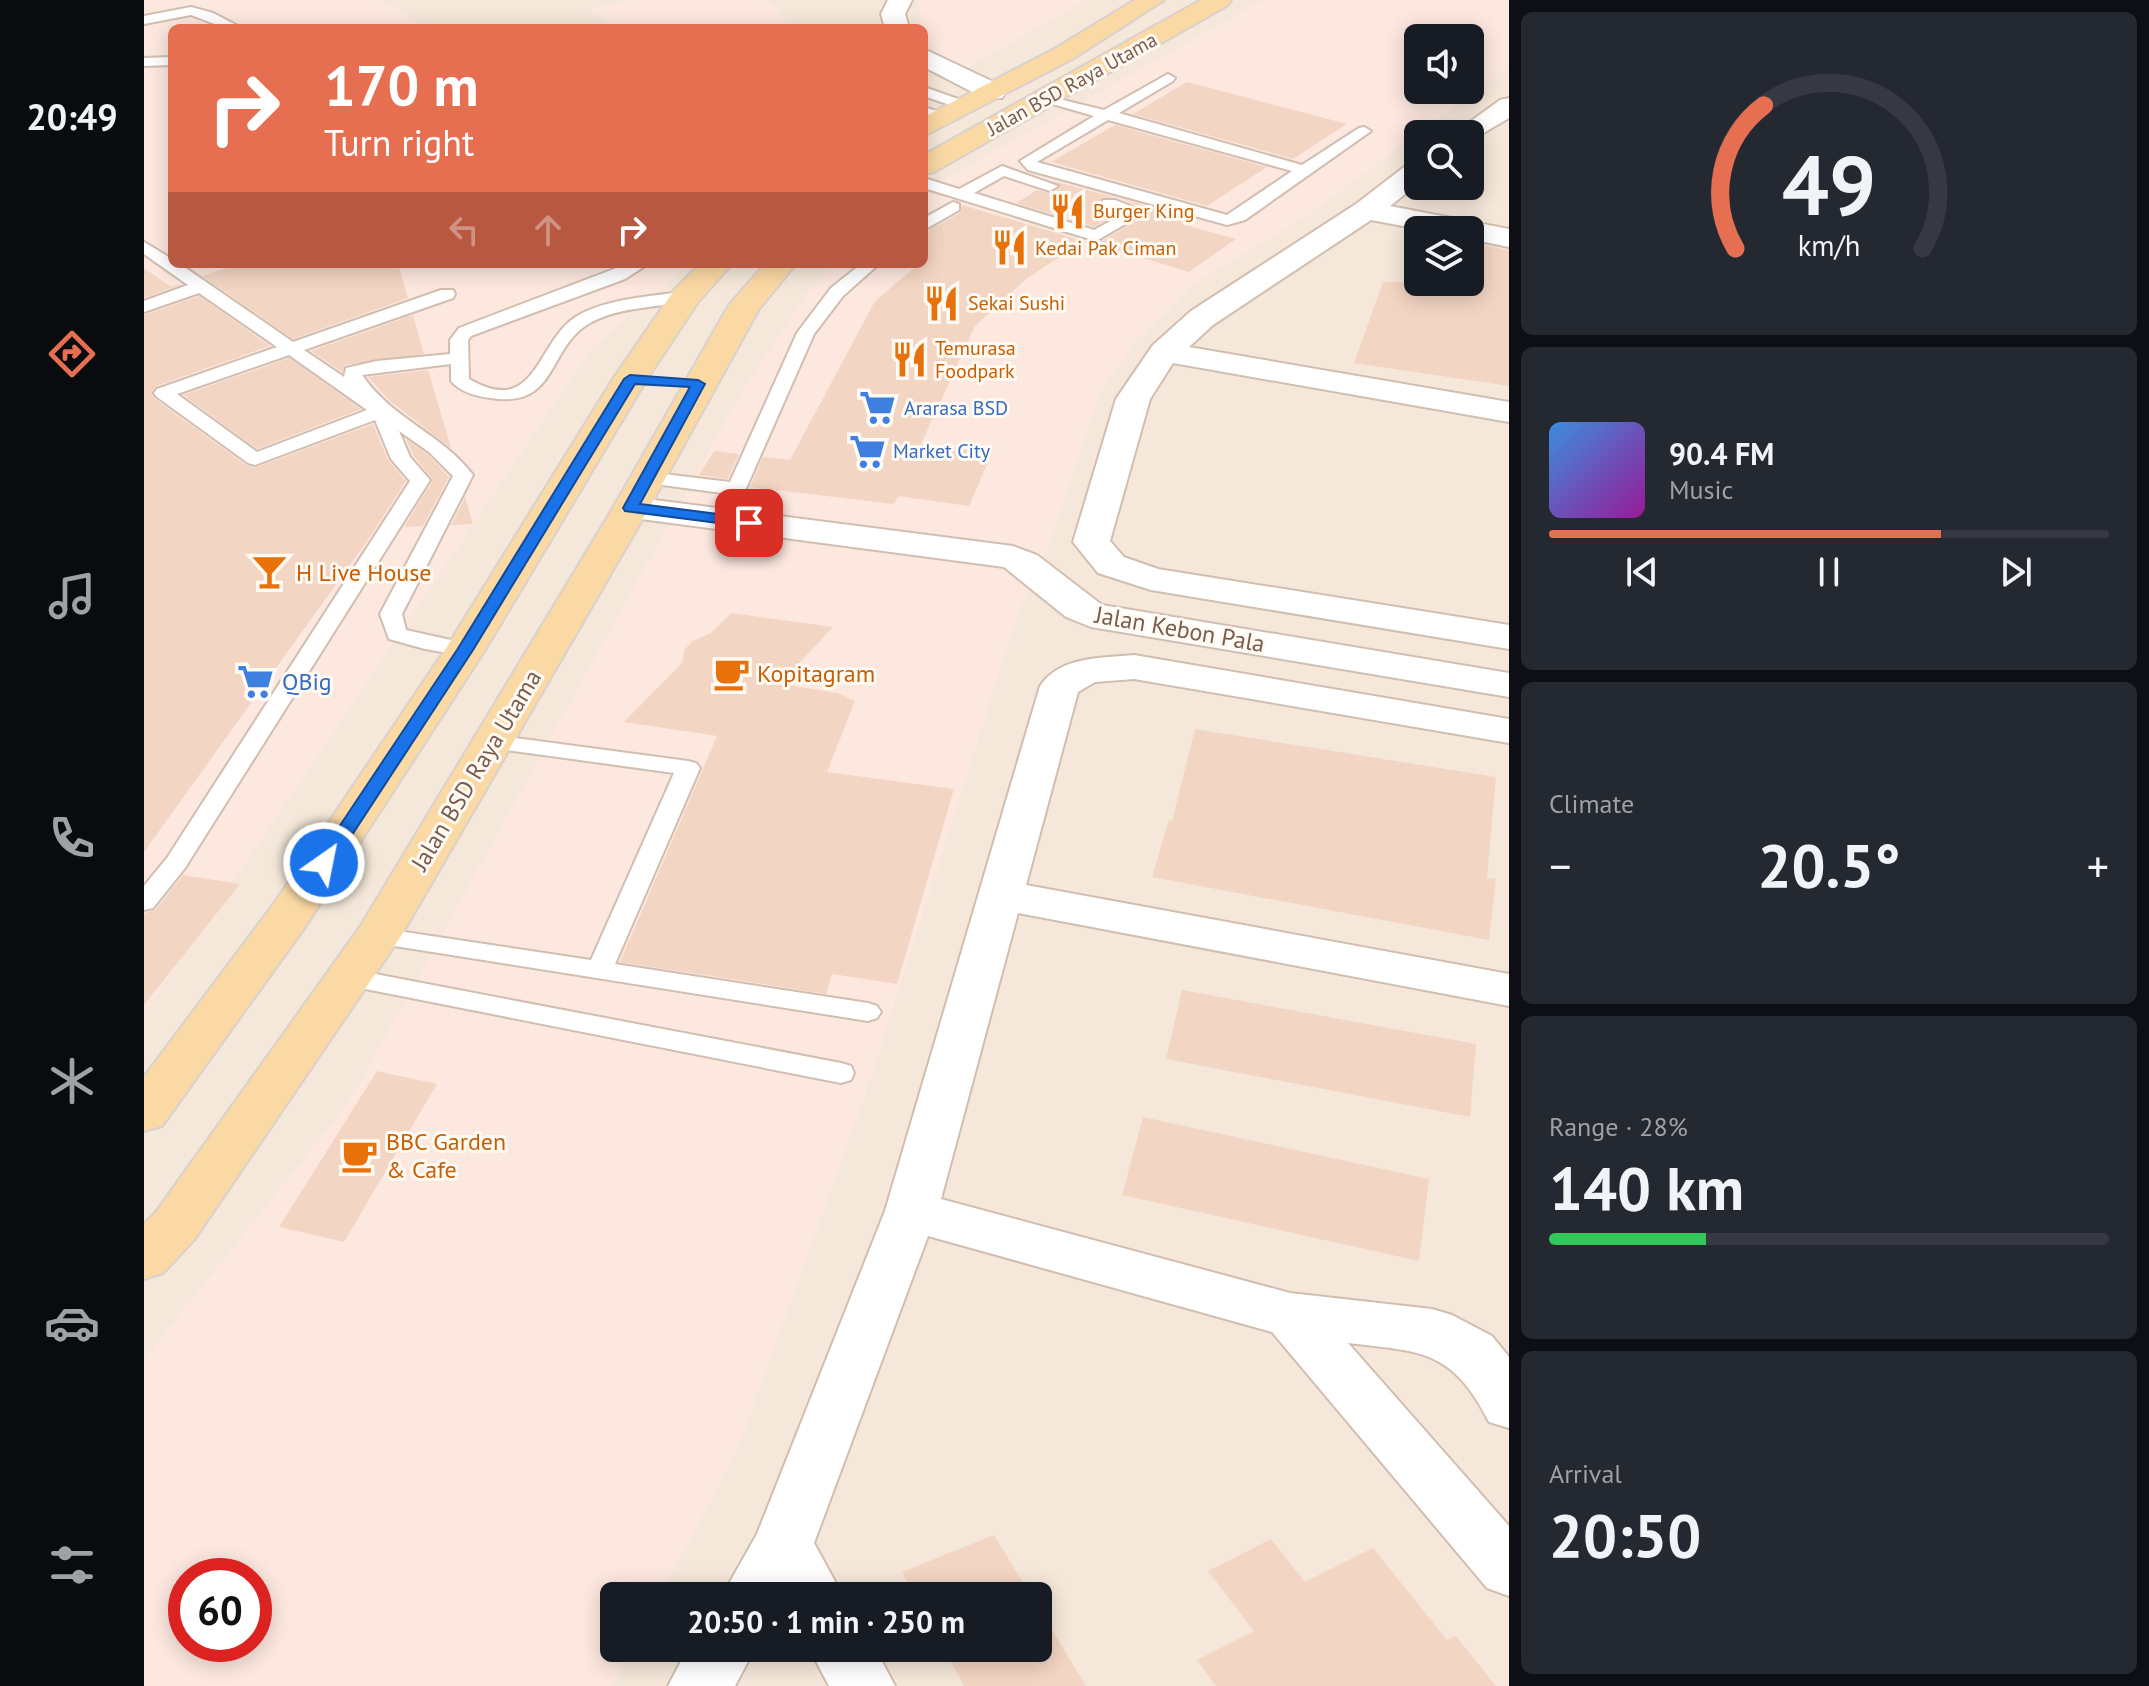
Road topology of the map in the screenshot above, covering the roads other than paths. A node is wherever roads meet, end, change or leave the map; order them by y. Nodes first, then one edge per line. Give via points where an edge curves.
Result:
1 (900, 0) edge
2 (1152, 0) edge
3 (1219, 0) edge
4 (144, 20) edge
5 (227, 24) edge
6 (896, 24) edge
7 (928, 59) edge
8 (168, 61) edge
9 (144, 62) edge
10 (1168, 78) dead end
11 (993, 92) junction
12 (928, 97) edge
13 (1047, 98) junction
14 (1509, 106) edge
15 (1104, 115) junction
16 (940, 116) edge
17 (1484, 123) edge
18 (1364, 131) dead end
19 (928, 164) edge
20 (1304, 170) junction
21 (1404, 181) edge
22 (928, 185) edge
23 (928, 198) edge
24 (957, 201) junction
25 (1366, 210) junction
26 (1404, 217) edge
27 (928, 222) edge
28 (1484, 233) edge
29 (1509, 238) edge
30 (144, 247) edge
31 (168, 263) edge
32 (175, 268) edge
33 (632, 268) edge
34 (647, 268) edge
35 (713, 268) edge
36 (777, 268) edge
37 (866, 268) edge
38 (202, 286) junction
39 (447, 294) dead end
40 (686, 296) junction
41 (144, 307) edge
42 (497, 326) dead end
43 (291, 348) junction
44 (1164, 352) junction
45 (459, 358) junction
46 (630, 379) junction
47 (698, 384) junction
48 (381, 411) junction
49 (1509, 412) edge
50 (639, 493) junction
51 (1509, 637) edge
52 (465, 650) junction
53 (1509, 685) edge
54 (1509, 731) edge
55 (493, 742) junction
56 (1000, 895) junction
57 (144, 902) edge
58 (378, 936) junction
59 (600, 970) junction
60 (349, 978) junction
61 (1509, 990) edge
62 (868, 1012) dead end
63 (841, 1073) dead end
64 (144, 1113) edge
65 (911, 1211) junction
66 (144, 1258) edge
67 (1290, 1315) junction
68 (1509, 1405) edge
69 (783, 1545) junction
70 (1509, 1569) edge
71 (761, 1582) edge
72 (804, 1582) edge
73 (715, 1662) edge
74 (849, 1662) edge
75 (700, 1686) edge
76 (863, 1686) edge

1 - 6 street via 893,14
2 - 11 main road, Jalan BSD Raya Utama
3 - 13 main road, Jalan BSD Raya Utama
4 - 5 lane via 191,9
7 - 11 street
8 - 9 lane
10 - 15 lane
11 - 16 main road, Jalan BSD Raya Utama
12 - 16 lane
13 - 15 lane
13 - 19 main road, Jalan BSD Raya Utama
14 - 17 street
15 - 20 lane
15 - 20 lane via 1028,161 1033,167 1227,220 1239,217
18 - 20 lane
21 - 25 street
22 - 24 lane
23 - 24 lane
24 - 24 lane via 1096,236 1138,212 1002,171
24 - 27 lane
25 - 26 street
25 - 44 street via 1202,318
28 - 29 street
30 - 31 lane
32 - 38 lane
33 - 45 lane via 465,332 459,340
34 - 42 lane via 635,277
35 - 40 main road
36 - 47 main road, Jalan BSD Raya Utama via 745,305
37 - 50 lane via 837,292 806,333 737,489
38 - 41 lane
38 - 43 lane
39 - 43 lane
40 - 45 lane via 578,322 535,387 505,395 470,389 460,381
40 - 46 main road
43 - 48 lane
43 - 48 lane via 163,393 255,459
44 - 49 street
44 - 51 street via 1133,399 1091,542 1111,565 1151,579
45 - 48 lane via 352,372
46 - 47 main road
46 - 52 main road
47 - 50 main road, Jalan BSD Raya Utama
48 - 52 lane via 436,448 463,475 391,614 392,625 397,634
48 - 57 lane via 401,459 420,480 176,863
50 - 53 street, Jalan Kebon Pala via 1013,557 1091,615
50 - 55 main road, Jalan BSD Raya Utama
52 - 64 main road via 289,916
54 - 56 street via 1134,667 1086,671 1060,686
55 - 58 main road, Jalan BSD Raya Utama
55 - 59 lane via 688,768
56 - 61 street
56 - 65 street
58 - 59 lane
58 - 60 main road, Jalan BSD Raya Utama
59 - 62 lane
60 - 63 lane
60 - 66 main road, Jalan BSD Raya Utama via 175,1226
65 - 67 street
65 - 69 street
67 - 68 street via 1432,1331 1472,1352 1507,1395
67 - 70 street
69 - 71 street
69 - 72 street
73 - 75 street
74 - 76 street

